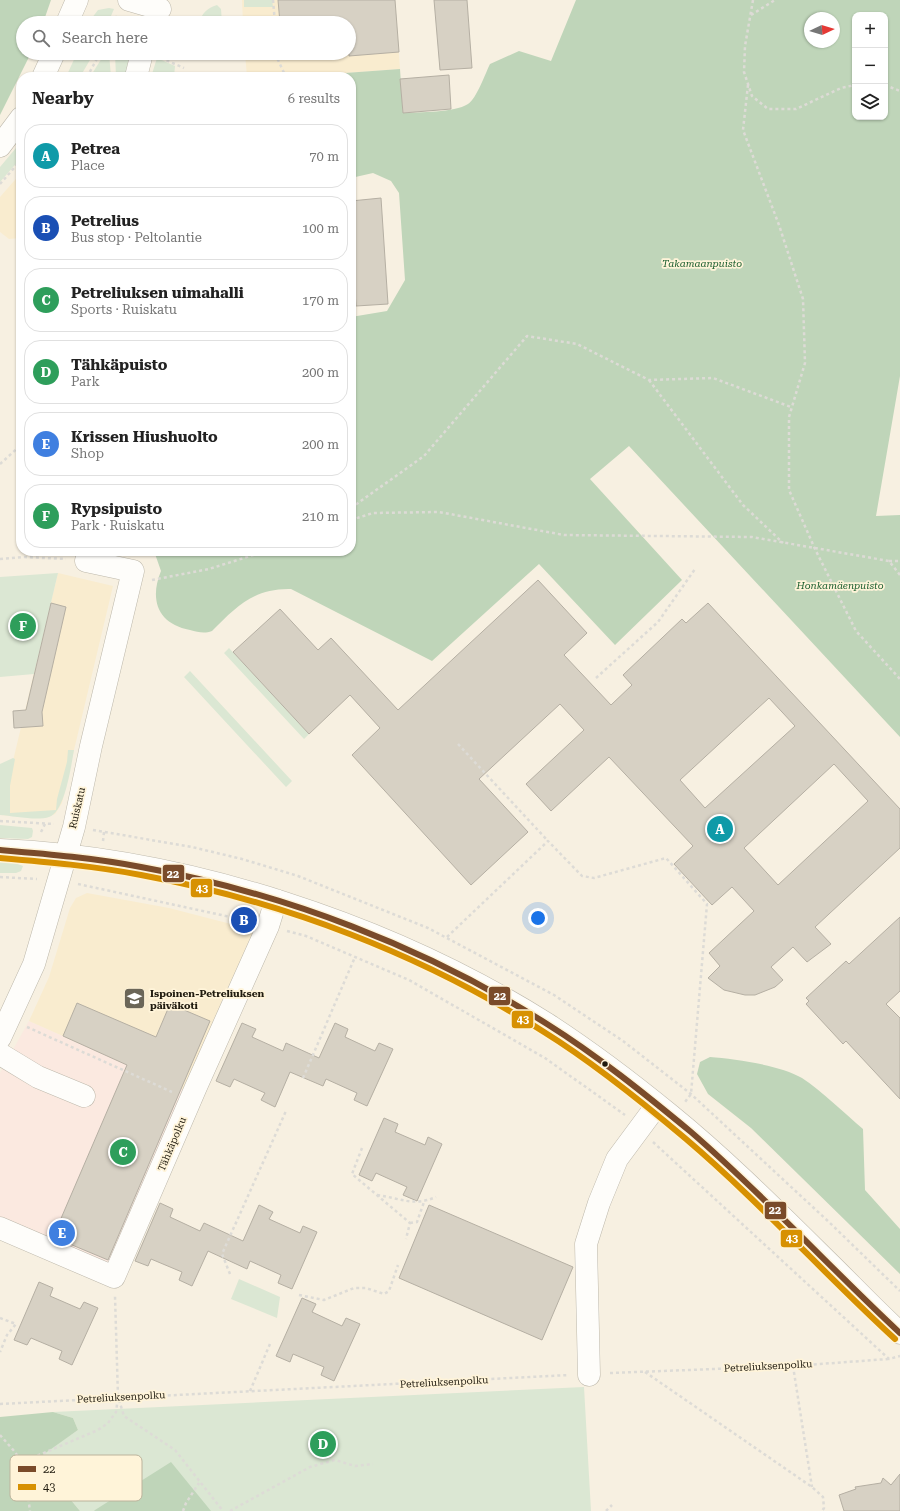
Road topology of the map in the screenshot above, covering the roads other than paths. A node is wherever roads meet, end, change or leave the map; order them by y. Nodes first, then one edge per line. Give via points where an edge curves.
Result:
1 (77, 0) edge
2 (129, 0) edge
3 (160, 11) edge
4 (70, 16) edge
5 (51, 60) edge
6 (146, 60) edge
7 (45, 72) edge
8 (139, 72) edge
9 (16, 125) edge
10 (0, 146) edge
11 (86, 561) road end
12 (0, 850) edge
13 (65, 855) junction
14 (276, 900) junction
15 (0, 1038) edge
16 (0, 1054) edge
17 (84, 1096) dead end
18 (657, 1105) junction
19 (0, 1228) edge
20 (900, 1333) edge
21 (589, 1375) road end

1 - 4 street
2 - 3 street
5 - 7 street
6 - 8 street
9 - 10 street
11 - 13 street, Ruiskatu via 140,575 91,746 74,827
12 - 13 street
13 - 14 street via 136,865
13 - 15 street, Ruiskatu via 34,964
14 - 18 street via 329,917 402,948 501,998 554,1029
14 - 19 street, Tähkäpolku via 268,926 114,1277
16 - 17 street via 38,1077
18 - 20 street via 763,1199
18 - 21 street via 617,1160 586,1244

